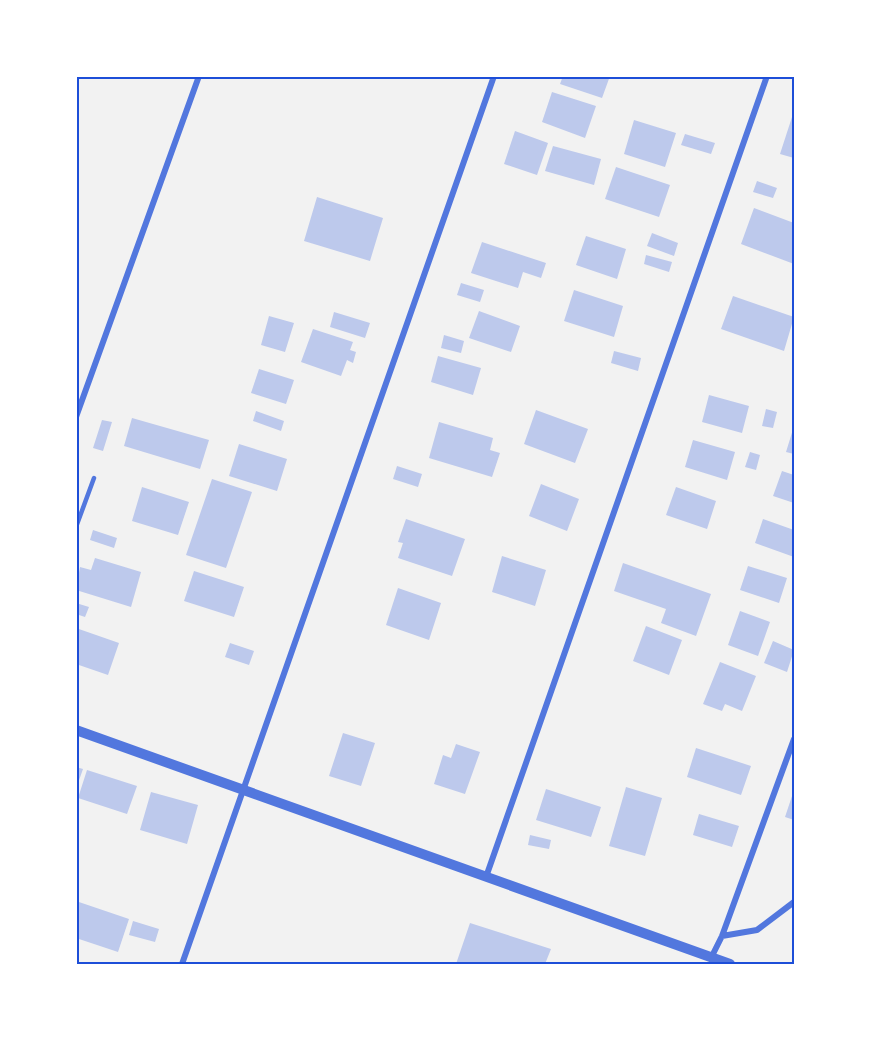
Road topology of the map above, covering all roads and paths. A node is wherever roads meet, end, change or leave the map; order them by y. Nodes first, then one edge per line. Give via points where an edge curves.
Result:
1 (199, 76) edge
2 (494, 76) edge
3 (767, 76) edge
4 (76, 417) edge
5 (94, 478) dead end
6 (76, 526) edge
7 (76, 730) edge
8 (795, 739) edge
9 (244, 790) junction
10 (486, 877) junction
11 (795, 902) edge
12 (722, 936) junction
13 (711, 958) junction
14 (184, 964) edge
15 (730, 964) edge

1 - 4 street
2 - 9 street
3 - 10 street
5 - 6 lane
7 - 9 street
8 - 12 street
9 - 10 street
9 - 14 street
10 - 13 street
11 - 12 street via 757,930
12 - 13 street
13 - 15 street

